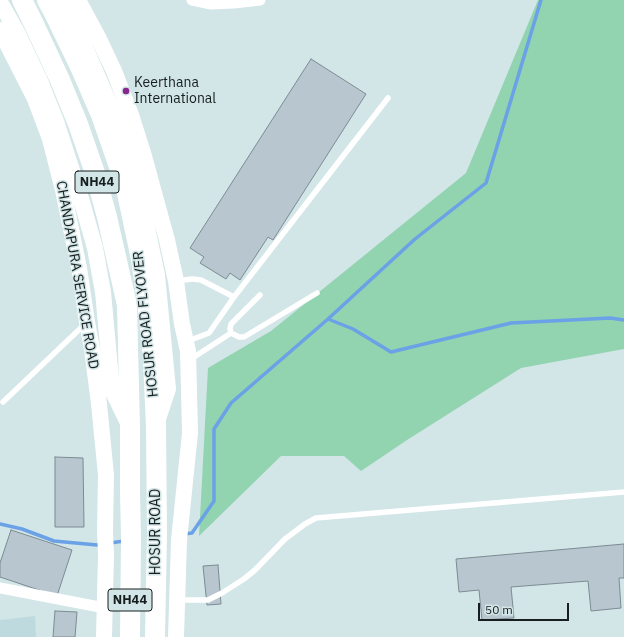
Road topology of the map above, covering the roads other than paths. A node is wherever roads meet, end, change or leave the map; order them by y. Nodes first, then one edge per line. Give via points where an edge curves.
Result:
1 (22, 0) edge
2 (47, 0) edge
3 (61, 0) edge
4 (78, 0) edge
5 (192, 0) edge
6 (260, 0) edge
7 (0, 2) edge
8 (211, 2) edge
9 (0, 30) edge
10 (98, 37) junction
11 (84, 45) junction
12 (388, 98) dead end
13 (176, 281) junction
14 (318, 293) dead end
15 (260, 295) dead end
16 (234, 297) junction
17 (86, 322) junction
18 (231, 332) junction
19 (186, 342) junction
20 (188, 361) junction
21 (2, 402) dead end
22 (156, 426) junction
23 (130, 428) junction
24 (624, 492) edge
25 (0, 588) edge
26 (177, 600) junction
27 (105, 608) junction
28 (104, 637) edge
29 (130, 637) edge
30 (155, 637) edge
31 (176, 637) edge

1 - 23 highway, HOSUR ROAD FLYOVER / NH44 via 78,124 107,217 127,305
2 - 22 highway, HOSUR ROAD FLYOVER / NH44 via 101,114 125,184 141,259 150,325
3 - 11 street
4 - 10 street
5 - 8 street
6 - 8 street
7 - 23 street via 17,32 51,108 80,195 95,248 103,292 112,390
9 - 17 street, CHANDAPURA SERVICE ROAD via 35,98 50,139 79,268
10 - 11 street
10 - 13 street via 131,115 168,240
11 - 22 street via 124,140 140,195 157,275 168,389
12 - 16 lane
13 - 16 lane via 192,278 202,280
13 - 19 street
14 - 18 lane via 244,337 239,338
15 - 18 lane via 231,324
16 - 19 lane via 209,333
17 - 21 lane
17 - 27 street, CHANDAPURA SERVICE ROAD via 92,349 106,475
18 - 20 lane
19 - 20 street
20 - 26 street via 190,433 178,552
22 - 30 highway, HOSUR ROAD / NH44
23 - 29 highway, HOSUR ROAD / NH44
24 - 26 lane via 316,518 285,538 255,570 222,593 208,600
25 - 27 street
26 - 31 street
27 - 28 street

